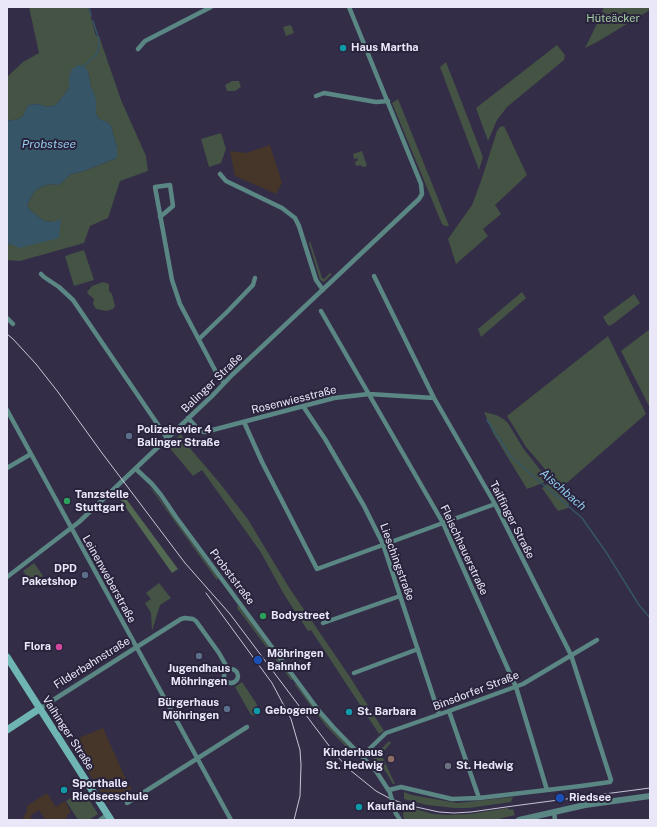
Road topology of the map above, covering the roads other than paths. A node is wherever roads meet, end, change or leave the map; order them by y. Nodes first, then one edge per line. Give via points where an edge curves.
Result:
1 (211, 7) edge
2 (349, 7) edge
3 (138, 49) dead end
4 (316, 96) dead end
5 (388, 101) junction
6 (220, 174) dead end
7 (160, 217) junction
8 (41, 274) dead end
9 (374, 276) dead end
10 (255, 278) dead end
11 (323, 290) junction
12 (321, 311) dead end
13 (7, 318) edge
14 (14, 324) dead end
15 (198, 339) junction
16 (224, 383) junction
17 (369, 394) junction
18 (434, 398) junction
19 (303, 406) junction
20 (7, 410) edge
21 (188, 418) junction
22 (244, 422) junction
23 (167, 438) junction
24 (31, 454) junction
25 (7, 468) edge
26 (136, 469) junction
27 (495, 504) junction
28 (443, 523) junction
29 (71, 529) junction
30 (383, 544) junction
31 (7, 577) edge
32 (400, 596) junction
33 (323, 623) dead end
34 (597, 640) dead end
35 (137, 648) junction
36 (418, 649) junction
37 (571, 655) junction
38 (7, 657) edge
39 (228, 669) dead end
40 (354, 673) dead end
41 (516, 687) junction
42 (39, 709) junction
43 (450, 711) junction
44 (439, 714) junction
45 (248, 727) dead end
46 (7, 730) edge
47 (362, 756) junction
48 (198, 759) junction
49 (547, 790) junction
50 (389, 791) junction
51 (650, 796) edge
52 (479, 798) junction
53 (127, 803) dead end
54 (554, 812) junction
55 (110, 817) edge
56 (397, 817) edge
57 (100, 820) edge
58 (231, 820) edge
59 (519, 820) edge
60 (555, 820) edge

1 - 3 street via 145,41
2 - 5 street
4 - 5 street via 324,93 376,102
5 - 11 street, Balinger Straße via 421,184 422,194
6 - 11 street via 226,181 282,208 295,218 316,280
7 - 7 street via 155,187 170,185 173,206
7 - 15 street via 178,300
8 - 23 street via 73,300
9 - 18 street, Tailfinger Straße
10 - 15 street via 253,285 228,312
11 - 16 street, Balinger Straße
12 - 17 street, Fleischhauerstraße
13 - 14 street
15 - 16 street
16 - 21 street, Balinger Straße
17 - 18 street, Rosenwiesstraße
17 - 19 street, Rosenwiesstraße via 334,398
17 - 28 street, Fleischhauerstraße
18 - 27 street, Tailfinger Straße
19 - 22 street, Rosenwiesstraße
19 - 30 street, Lieschingstraße via 364,506
20 - 24 street, Leinenweberstraße
21 - 22 street, Rosenwiesstraße via 200,431 205,432
21 - 23 street, Balinger Straße
22 - 30 street via 317,570
23 - 26 street, Balinger Straße
24 - 25 street
24 - 29 street, Leinenweberstraße
26 - 29 street, Balinger Straße
26 - 47 street, Probststraße via 161,495 319,710
27 - 28 street
27 - 37 street, Tailfinger Straße
28 - 30 street
28 - 41 street, Fleischhauerstraße
29 - 31 street, Balinger Straße
29 - 35 street, Leinenweberstraße
30 - 32 street, Lieschingstraße
32 - 33 street
32 - 36 street, Lieschingstraße
34 - 37 street, Binsdorfer Straße
35 - 39 street, Filderbahnstraße via 181,619 189,618 196,621
35 - 42 street, Filderbahnstraße
35 - 48 street, Leinenweberstraße
36 - 40 street
36 - 44 street, Lieschingstraße
37 - 41 street, Binsdorfer Straße
37 - 49 street, Tailfinger Straße via 610,782
38 - 42 main road, Vaihinger Straße
41 - 43 street, Binsdorfer Straße
41 - 49 street, Fleischhauerstraße
42 - 46 main road, Filderbahnstraße
42 - 55 main road, Vaihinger Straße
43 - 44 street, Binsdorfer Straße
43 - 52 street
44 - 47 street, Binsdorfer Straße via 386,733
45 - 48 street
47 - 50 street, Probststraße
48 - 53 street
48 - 58 street, Leinenweberstraße
49 - 52 street
50 - 52 street via 401,787 452,799
50 - 56 street, Probststraße, bridge
51 - 54 street
54 - 59 street
54 - 60 street
55 - 57 street

